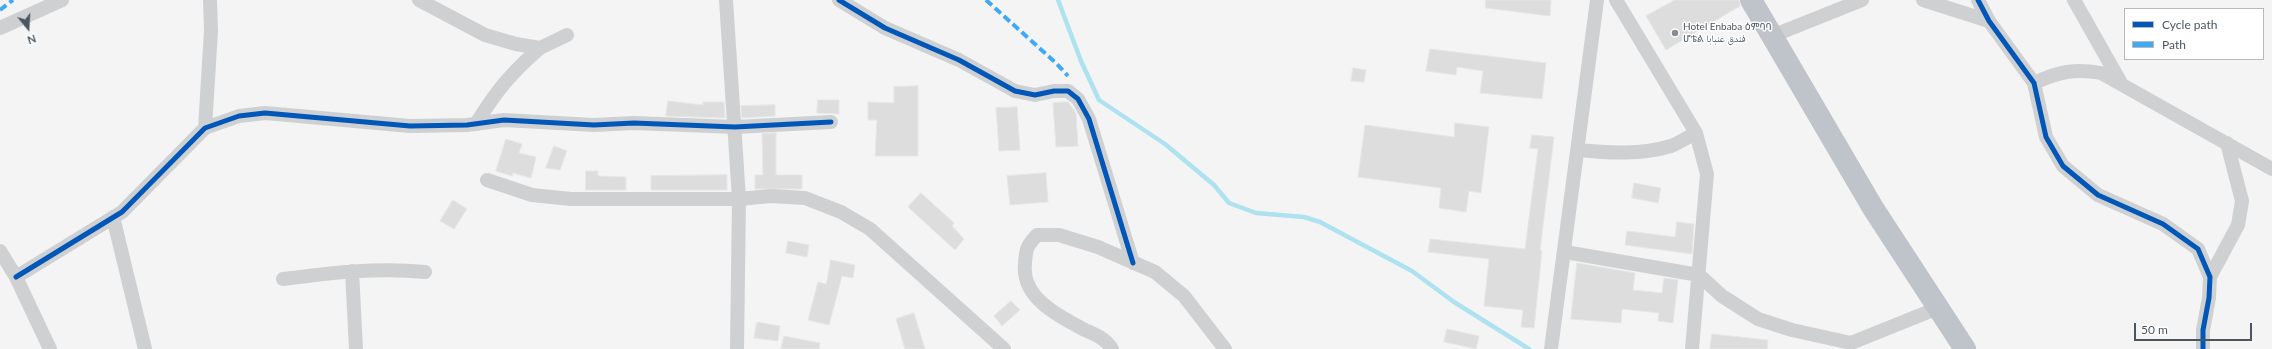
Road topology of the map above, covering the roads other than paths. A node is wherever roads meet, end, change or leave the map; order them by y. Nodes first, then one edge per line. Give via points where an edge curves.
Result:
1 (62, 0) edge
2 (210, 0) edge
3 (418, 0) edge
4 (726, 0) edge
5 (839, 0) edge
6 (1597, 0) edge
7 (1616, 0) edge
8 (1751, 0) edge
9 (1862, 0) edge
10 (1923, 0) edge
11 (1978, 0) edge
12 (2074, 0) edge
13 (1989, 21) junction
14 (0, 28) edge
15 (567, 35) dead end
16 (1772, 36) junction
17 (540, 48) junction
18 (2034, 83) junction
19 (2121, 83) junction
20 (831, 122) dead end
21 (476, 124) junction
22 (735, 127) junction
23 (205, 128) junction
24 (1696, 133) junction
25 (2227, 143) junction
26 (1578, 150) junction
27 (2272, 169) edge
28 (487, 180) dead end
29 (739, 199) junction
30 (113, 217) junction
31 (0, 251) edge
32 (1565, 252) junction
33 (1133, 263) junction
34 (352, 272) junction
35 (425, 272) dead end
36 (1699, 275) junction
37 (16, 277) junction
38 (2210, 277) junction
39 (283, 279) dead end
40 (1938, 308) junction
41 (1828, 344) edge
42 (1854, 346) edge
43 (50, 349) edge
44 (145, 349) edge
45 (356, 349) edge
46 (737, 349) edge
47 (1004, 349) edge
48 (1112, 349) edge
49 (1225, 349) edge
50 (1551, 349) edge
51 (1692, 349) edge
52 (1965, 349) edge
53 (2202, 349) edge

1 - 14 street
2 - 23 street via 212,31
3 - 17 street via 484,34
4 - 22 street
5 - 33 street via 885,28 959,60 1015,91 1035,95 1068,91 1078,99 1089,120
6 - 26 street
7 - 24 street
8 - 16 highway
9 - 16 street
10 - 13 street
11 - 13 street
12 - 19 street
13 - 18 street
15 - 17 street
16 - 40 highway via 1873,208
17 - 21 street via 514,71 496,92
18 - 19 street via 2054,74 2083,70 2101,73
18 - 38 street via 2046,137 2063,166 2098,195 2163,224 2198,249
19 - 25 street
20 - 22 street
21 - 22 street via 504,120 594,125 634,123
21 - 23 street via 410,126 265,113 239,116
22 - 29 street
23 - 30 street
24 - 26 street via 1672,146 1642,152 1608,153
24 - 36 street via 1707,174
25 - 27 street
25 - 38 street via 2242,201 2238,224
26 - 32 street
28 - 29 street via 532,195 571,199
29 - 46 street
29 - 47 street via 771,196 805,198 841,212 870,229
30 - 37 street
30 - 44 street
31 - 37 street
32 - 36 street
32 - 50 street
33 - 48 street via 1098,247 1059,235 1037,235 1026,246 1024,272 1033,296 1064,319 1108,342
33 - 49 street via 1155,272 1184,296
34 - 35 street
34 - 39 street
34 - 45 street
36 - 41 street via 1722,296 1758,319
36 - 51 street
37 - 43 street
38 - 53 street
40 - 42 street
40 - 52 highway
41 - 42 street

